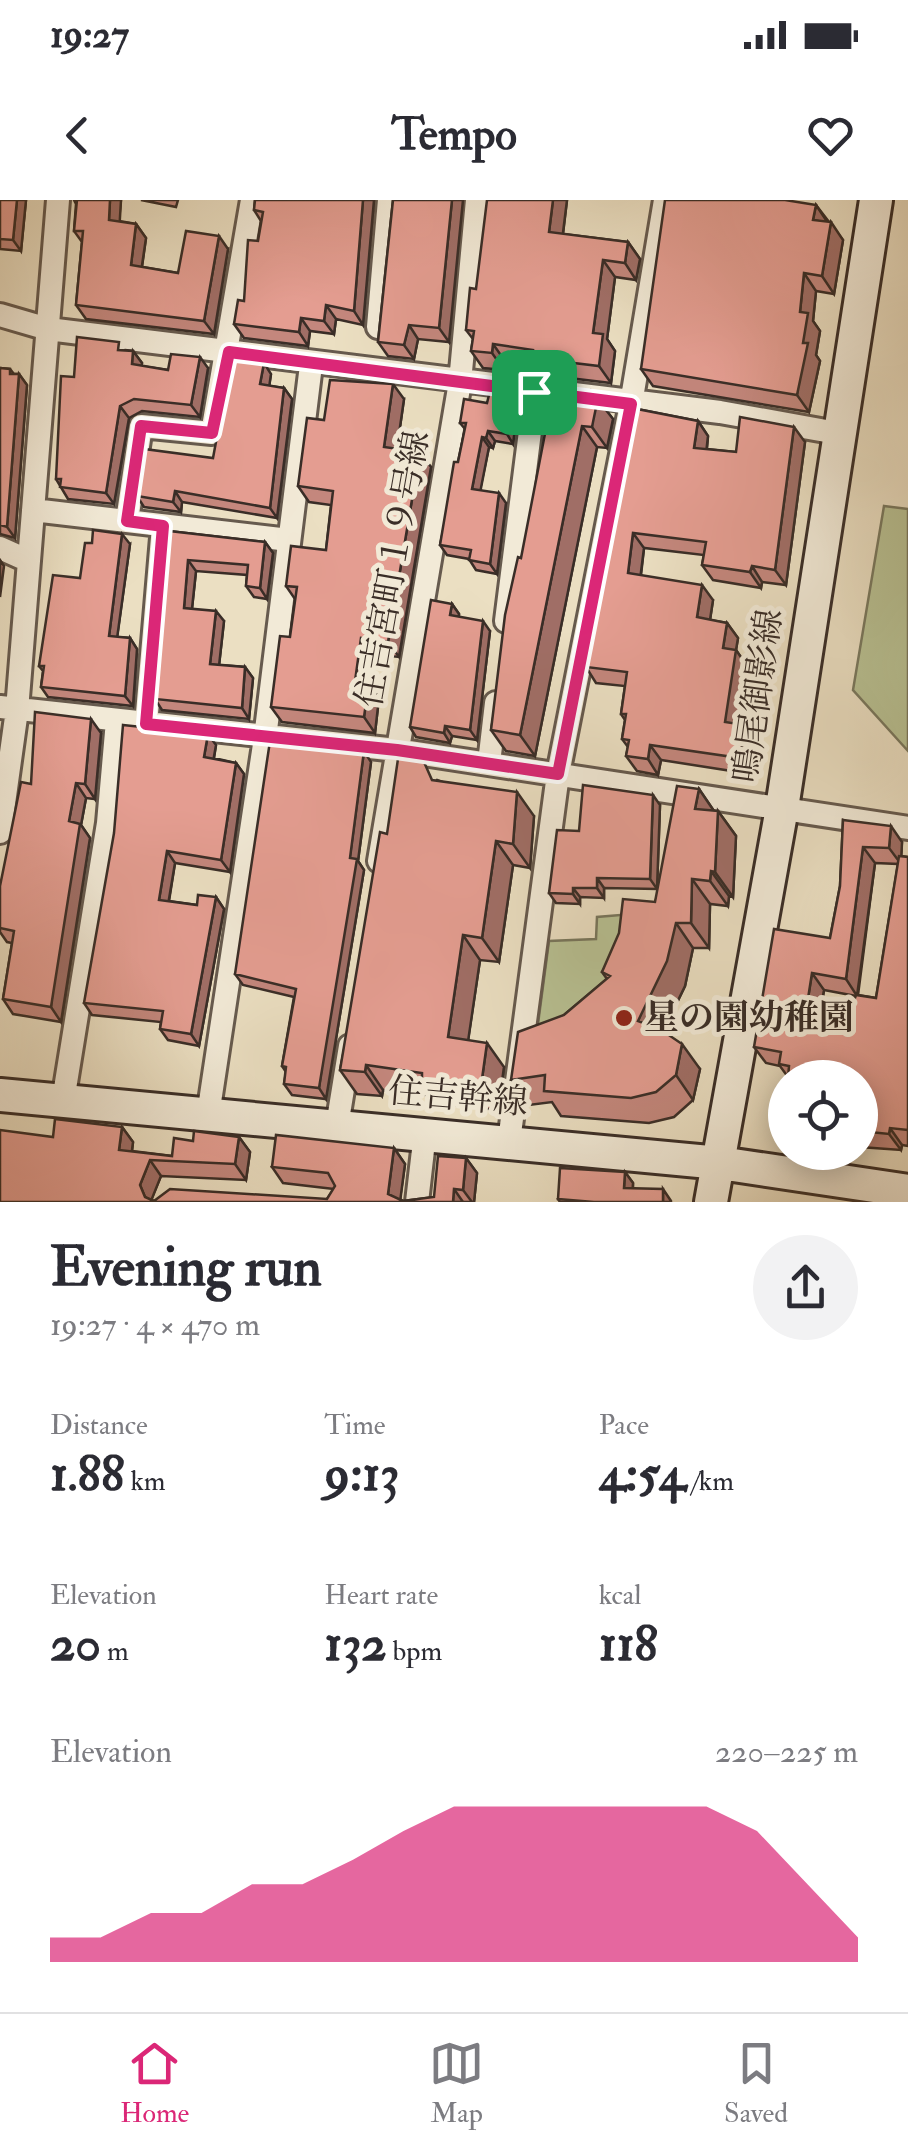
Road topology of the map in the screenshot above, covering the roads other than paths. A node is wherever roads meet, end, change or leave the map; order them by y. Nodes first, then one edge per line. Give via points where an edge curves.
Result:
1 (58, 200) edge
2 (252, 200) edge
3 (389, 200) edge
4 (477, 200) edge
5 (666, 200) edge
6 (876, 200) edge
7 (0, 315) edge
8 (378, 327) edge
9 (48, 329) junction
10 (229, 352) junction
11 (310, 365) junction
12 (460, 382) junction
13 (534, 392) junction
14 (631, 404) junction
15 (837, 433) junction
16 (33, 510) junction
17 (127, 521) junction
18 (163, 526) junction
19 (289, 540) junction
20 (0, 548) edge
21 (28, 561) junction
22 (503, 646) edge
23 (498, 685) edge
24 (9, 708) edge
25 (116, 721) junction
26 (146, 724) junction
27 (265, 738) junction
28 (397, 750) junction
29 (489, 764) junction
30 (558, 774) junction
31 (782, 808) junction
32 (908, 828) edge
33 (0, 832) edge
34 (376, 880) edge
35 (352, 1032) edge
36 (0, 1095) edge
37 (63, 1101) junction
38 (208, 1115) junction
39 (337, 1126) junction
40 (425, 1133) junction
41 (509, 1141) junction
42 (720, 1163) junction
43 (908, 1190) edge
44 (417, 1202) edge
45 (711, 1202) edge

1 - 9 street
2 - 10 street
3 - 8 street
4 - 12 street, 住吉宮町１９号線
5 - 14 street
6 - 15 street, 鳴尾御影線
7 - 9 street
9 - 10 street
9 - 16 street
10 - 11 street
10 - 17 street via 212,433 141,426
11 - 12 street
11 - 19 street
12 - 13 street
12 - 28 street, 住吉宮町１９号線
13 - 14 street
13 - 22 street
14 - 15 street
14 - 30 street
15 - 31 street, 鳴尾御影線
16 - 17 street
16 - 21 street
17 - 18 street
18 - 19 street
18 - 26 street
19 - 27 street
20 - 21 street
21 - 24 street
23 - 29 street
24 - 25 street
24 - 33 street
25 - 26 street
25 - 37 street via 108,824
26 - 27 street
27 - 28 street
27 - 38 street
28 - 29 street
28 - 34 street, 住吉宮町１９号線
29 - 30 street
30 - 31 street
30 - 41 street
31 - 32 street
31 - 42 street, 鳴尾御影線
35 - 39 street
36 - 37 street, 住吉幹線
37 - 38 street, 住吉幹線
38 - 39 street, 住吉幹線
39 - 40 street, 住吉幹線
40 - 41 street, 住吉幹線
40 - 44 street
41 - 42 street, 住吉幹線
42 - 43 street, 住吉幹線
42 - 45 street, 鳴尾御影線

